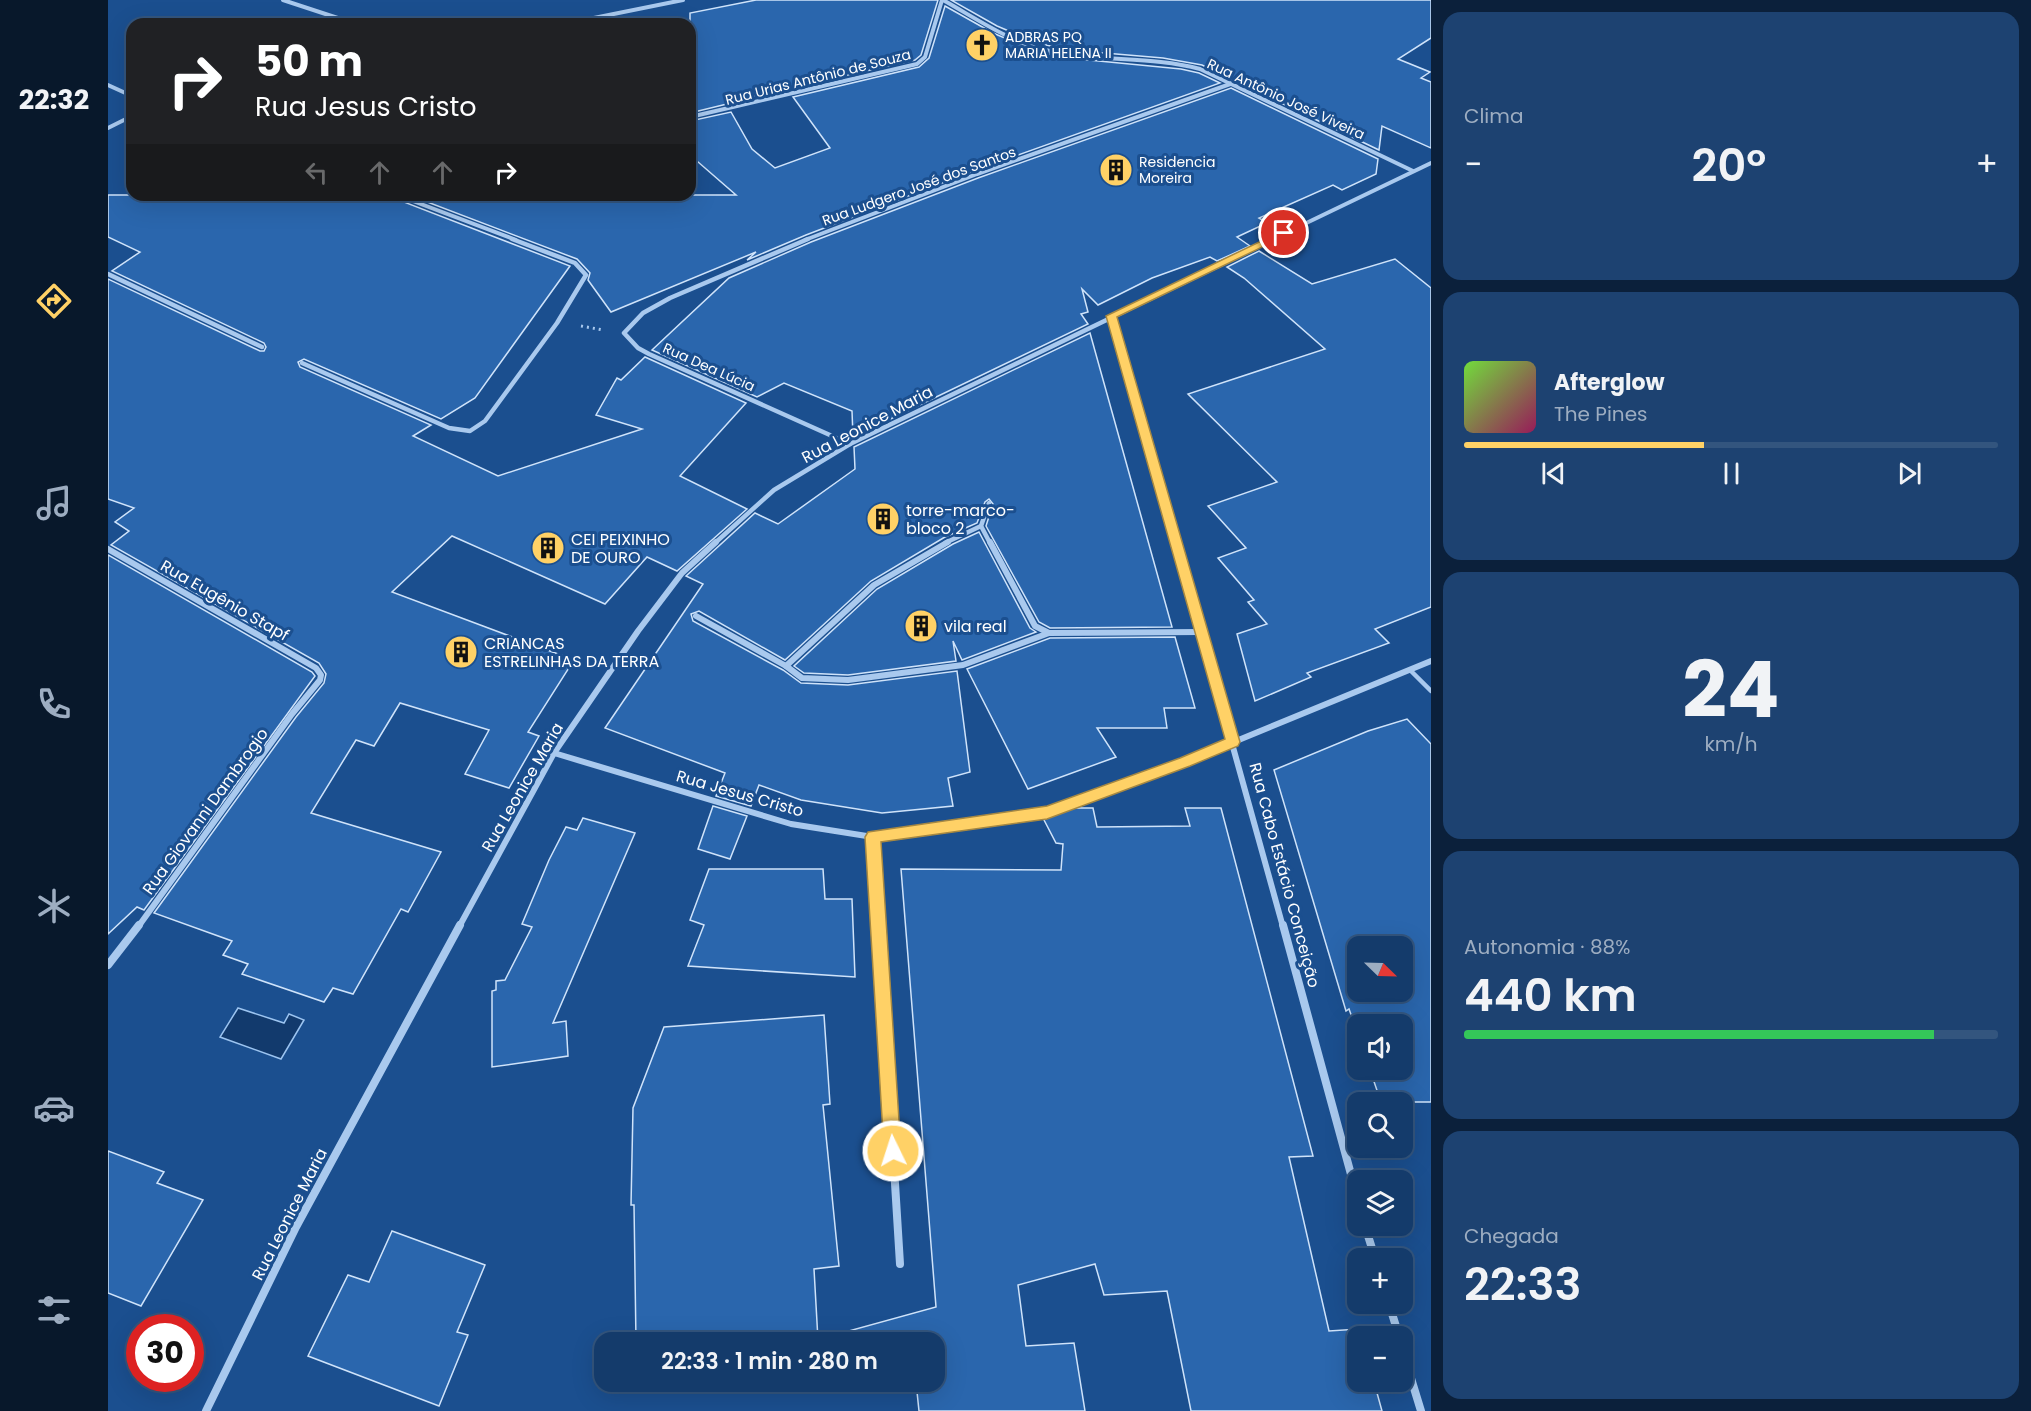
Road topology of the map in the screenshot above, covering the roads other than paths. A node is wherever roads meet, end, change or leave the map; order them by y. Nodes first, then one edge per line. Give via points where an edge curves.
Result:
1 (284, 0) edge
2 (683, 0) edge
3 (942, 0) edge
4 (673, 1) edge
5 (338, 18) edge
6 (592, 18) edge
7 (1233, 83) junction
8 (108, 85) edge
9 (126, 93) edge
10 (696, 116) edge
11 (126, 119) edge
12 (108, 128) edge
13 (1431, 163) edge
14 (1413, 171) junction
15 (412, 201) edge
16 (108, 274) edge
17 (1112, 316) junction
18 (624, 333) joint
19 (262, 346) dead end
20 (302, 363) dead end
21 (850, 444) junction
22 (989, 503) dead end
23 (981, 526) junction
24 (108, 549) edge
25 (696, 616) dead end
26 (1202, 632) junction
27 (1049, 633) junction
28 (1431, 661) edge
29 (786, 666) junction
30 (1410, 670) junction
31 (320, 680) joint
32 (1431, 691) edge
33 (1233, 742) junction
34 (554, 753) junction
35 (873, 837) junction
36 (111, 962) edge
37 (1350, 1170) edge
38 (900, 1264) dead end
39 (1413, 1385) edge
40 (206, 1411) edge
41 (1421, 1411) edge

1 - 5 street
2 - 4 street
3 - 7 street, Rua Antônio José Viveira via 1038,49 1082,57 1186,65
3 - 10 street, Rua Urias Antônio de Souza via 925,57 917,64
4 - 6 street
7 - 14 street, Rua Antônio José Viveira
7 - 18 street, Rua Ludgero José dos Santos via 808,238 675,295 633,320
8 - 9 street
11 - 12 street
13 - 14 street, Rua Leonice Maria
14 - 17 street, Rua Leonice Maria
15 - 20 street via 580,267 586,275 557,323 477,429 462,432 449,428
16 - 19 street
17 - 21 street, Rua Leonice Maria
17 - 26 street, Rua Cabo Estácio Conceição
18 - 21 street, Rua Dea Lúcia via 649,354
21 - 34 street, Rua Leonice Maria via 774,490 682,573
22 - 23 street
23 - 27 street via 1035,626
23 - 29 street via 931,550 874,585
24 - 31 street, Rua Eugênio Stapf via 316,668 321,673
25 - 29 street
26 - 27 street
26 - 33 street, Rua Cabo Estácio Conceição
27 - 29 street via 963,665 848,680 802,678
28 - 30 street, Rua Jesus Cristo
30 - 32 lane
30 - 33 street, Rua Jesus Cristo
31 - 36 street, Rua Giovanni Dambrogio
33 - 35 street, Rua Jesus Cristo via 1047,812
33 - 37 street, Rua Cabo Estácio Conceição
34 - 35 street, Rua Jesus Cristo via 790,824
34 - 40 street, Rua Leonice Maria via 296,1227
35 - 38 street
39 - 41 street

